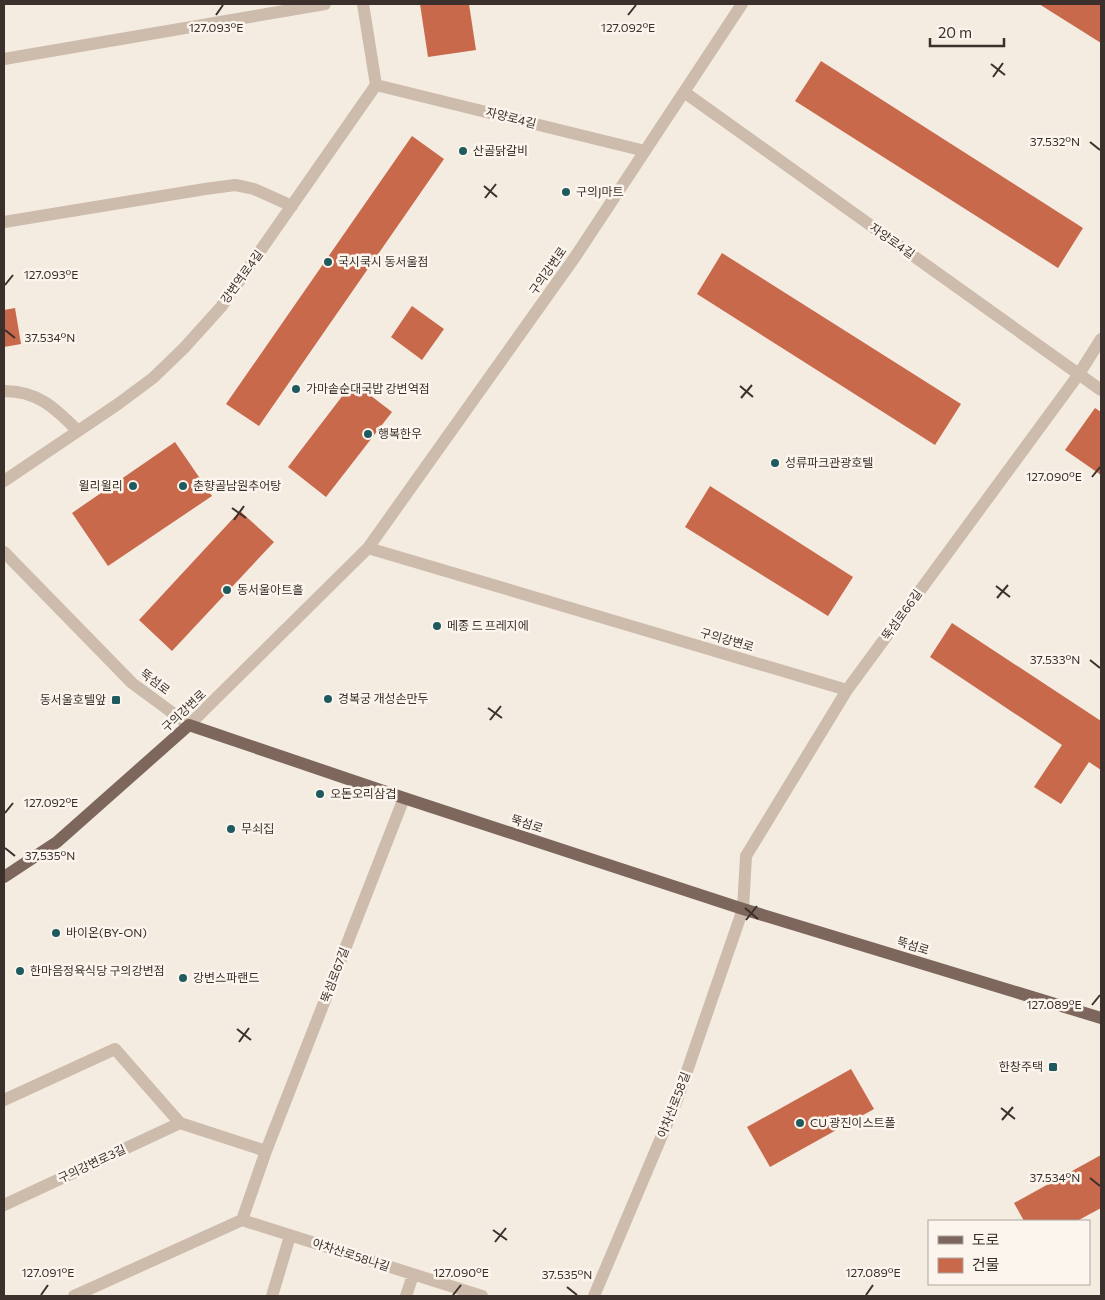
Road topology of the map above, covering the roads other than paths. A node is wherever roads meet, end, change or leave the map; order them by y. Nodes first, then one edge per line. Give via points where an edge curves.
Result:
1 (325, 4) edge
2 (363, 4) edge
3 (742, 4) edge
4 (4, 59) edge
5 (376, 85) junction
6 (684, 92) junction
7 (645, 151) junction
8 (292, 206) junction
9 (4, 222) edge
10 (1101, 339) edge
11 (1079, 374) junction
12 (1101, 390) edge
13 (4, 391) edge
14 (78, 431) junction
15 (4, 481) edge
16 (368, 548) junction
17 (4, 552) edge
18 (847, 690) junction
19 (190, 725) junction
20 (404, 798) junction
21 (4, 877) edge
22 (743, 909) junction
23 (1101, 1018) edge
24 (4, 1100) edge
25 (180, 1123) junction
26 (266, 1151) junction
27 (4, 1204) edge
28 (242, 1220) junction
29 (290, 1236) junction
30 (413, 1275) junction
31 (74, 1296) edge
32 (272, 1296) edge
33 (406, 1296) edge
34 (482, 1296) edge
35 (594, 1296) edge

1 - 4 street
2 - 5 street
3 - 6 street, 구의강변로
5 - 7 street, 자양로4길
5 - 8 street, 강변역로4길
6 - 7 street, 구의강변로
6 - 11 street, 자양로4길
7 - 16 street, 구의강변로 via 575,257
8 - 9 street via 254,189 235,185
8 - 14 street, 강변역로4길 via 221,307 184,348 153,378
10 - 11 street, 뚝섬로66길
11 - 12 street, 자양로4길
11 - 18 street, 뚝섬로66길
13 - 14 street via 30,394 44,401
14 - 15 street, 강변역로4길
16 - 18 street, 구의강변로
16 - 19 street, 구의강변로
17 - 19 street, 뚝섬로 via 132,683
18 - 22 street, 뚝섬로66길 via 746,856
19 - 20 main road, 뚝섬로
19 - 21 main road, 구의강변로 via 56,842
20 - 22 main road, 뚝섬로
20 - 26 street, 뚝섬로67길
22 - 23 main road, 뚝섬로
22 - 35 street, 아차산로58길 via 677,1100
24 - 25 street via 115,1049
25 - 26 street
25 - 27 street, 구의강변로3길
26 - 28 street, 뚝섬로67길
28 - 29 street, 아차산로58나길
28 - 31 street
29 - 30 street, 아차산로58나길
29 - 32 street
30 - 33 street
30 - 34 street, 아차산로58나길

